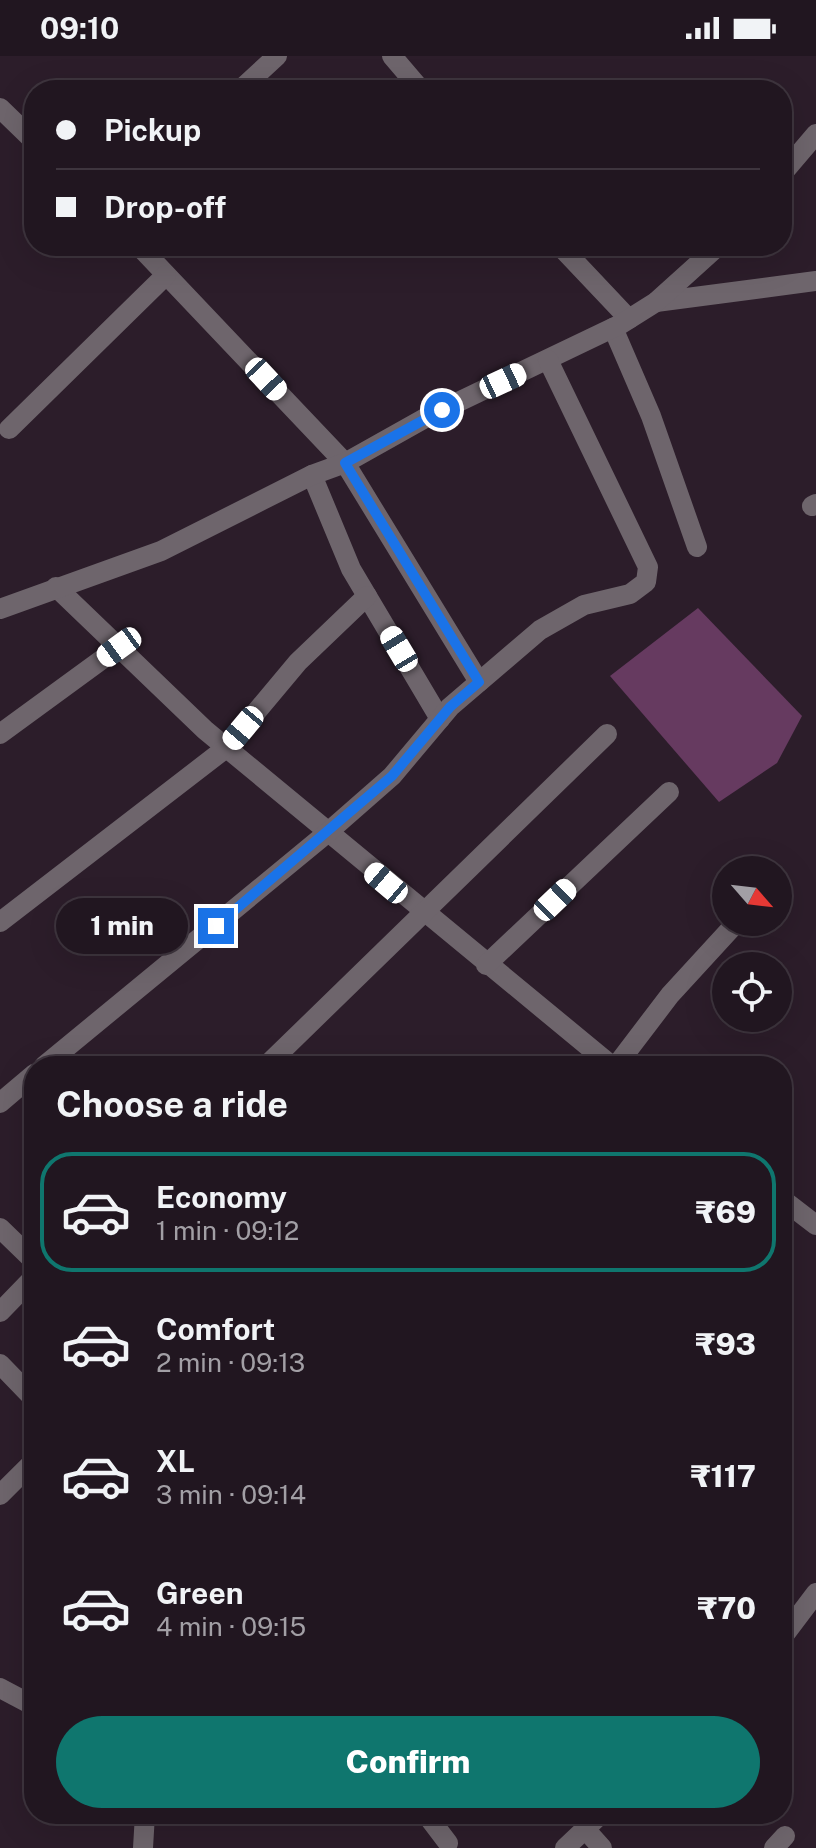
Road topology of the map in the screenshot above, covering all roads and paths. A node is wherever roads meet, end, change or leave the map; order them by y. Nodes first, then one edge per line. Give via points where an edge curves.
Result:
1 (277, 56) edge
2 (392, 56) edge
3 (251, 80) edge
4 (412, 80) edge
5 (0, 108) edge
6 (24, 131) edge
7 (816, 134) edge
8 (792, 162) edge
9 (148, 256) edge
10 (568, 256) edge
11 (707, 256) edge
12 (166, 275) junction
13 (816, 281) edge
14 (656, 302) junction
15 (621, 324) junction
16 (548, 360) junction
17 (9, 429) dead end
18 (345, 463) junction
19 (312, 475) junction
20 (697, 547) dead end
21 (56, 587) junction
22 (367, 596) junction
23 (0, 609) edge
24 (119, 647) junction
25 (479, 682) junction
26 (440, 719) junction
27 (0, 734) edge
28 (607, 734) dead end
29 (226, 748) junction
30 (669, 792) dead end
31 (327, 833) junction
32 (423, 912) junction
33 (0, 922) edge
34 (724, 936) edge
35 (486, 965) junction
36 (56, 1056) edge
37 (276, 1056) edge
38 (601, 1056) edge
39 (622, 1056) edge
40 (24, 1083) edge
41 (0, 1103) edge
42 (792, 1207) edge
43 (816, 1225) edge
44 (0, 1228) edge
45 (24, 1251) edge
46 (24, 1287) edge
47 (0, 1312) edge
48 (0, 1364) edge
49 (24, 1389) edge
50 (24, 1471) edge
51 (0, 1495) edge
52 (816, 1593) edge
53 (792, 1625) edge
54 (0, 1688) edge
55 (24, 1696) edge
56 (144, 1824) edge
57 (433, 1824) edge
58 (590, 1824) edge
59 (585, 1829) junction
60 (447, 1846) edge
61 (143, 1848) edge
62 (565, 1848) edge
63 (602, 1848) edge

1 - 3 street
2 - 4 street
5 - 6 street
7 - 8 street
9 - 12 street
10 - 15 street
11 - 14 street
12 - 17 street
12 - 18 street
13 - 14 street
14 - 15 street
15 - 16 street
15 - 20 street
16 - 18 street
16 - 25 street via 649,575 630,594 562,615
18 - 19 street
18 - 25 street
19 - 21 street via 161,551
19 - 22 street
21 - 23 street
21 - 24 street
22 - 26 street
22 - 29 street via 298,662
24 - 27 street
24 - 29 street
25 - 26 street
26 - 31 street via 392,776
28 - 32 street
29 - 31 street
29 - 33 street
30 - 35 street
31 - 32 street
31 - 36 street
32 - 35 street
32 - 37 street
34 - 39 street
35 - 38 street
40 - 41 street
42 - 43 street
44 - 45 street
46 - 47 street
48 - 49 street
50 - 51 street
52 - 53 street
54 - 55 street
56 - 61 street
57 - 60 street
58 - 59 street
59 - 62 street
59 - 63 street

